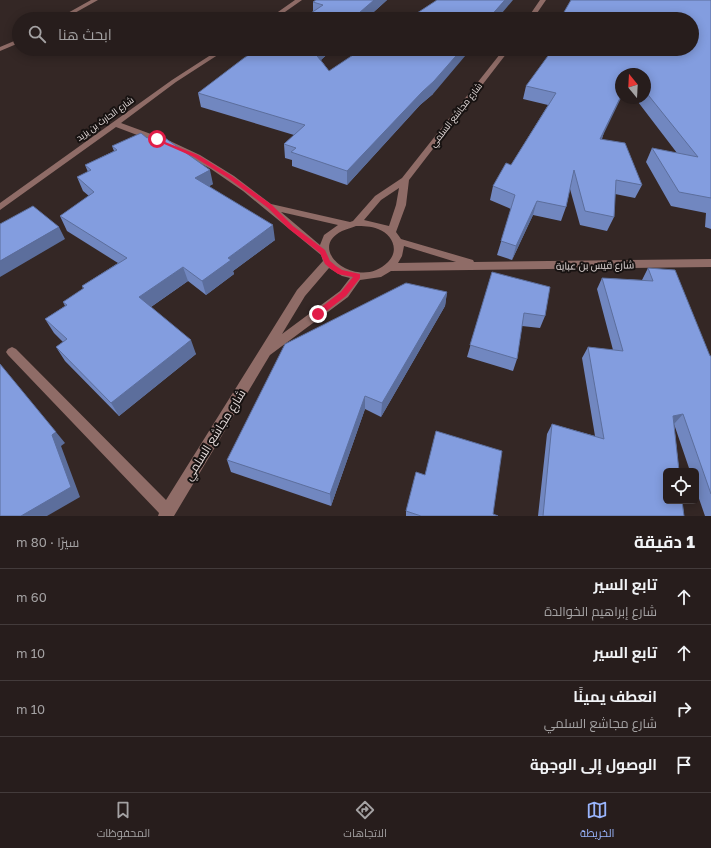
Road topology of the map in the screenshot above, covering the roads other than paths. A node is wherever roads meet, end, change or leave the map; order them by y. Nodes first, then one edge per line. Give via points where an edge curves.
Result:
1 (95, 0) edge
2 (299, 0) edge
3 (543, 0) edge
4 (73, 12) edge
5 (281, 12) edge
6 (535, 12) edge
7 (12, 44) edge
8 (0, 49) edge
9 (213, 56) edge
10 (502, 56) edge
11 (115, 124) junction
12 (405, 180) junction
13 (0, 207) edge
14 (270, 207) junction
15 (352, 224) junction
16 (391, 232) junction
17 (398, 241) junction
18 (325, 257) junction
19 (711, 263) edge
20 (391, 267) junction
21 (478, 267) junction
22 (358, 276) junction
23 (12, 352) dead end
24 (264, 354) junction
25 (166, 514) edge

1 - 4 street
2 - 5 street
3 - 6 street
7 - 8 street
9 - 11 street, شارع الحارث بن يزيد
10 - 12 street, شارع مجاشع السلمي
11 - 13 street, شارع الحارث بن يزيد
11 - 14 street via 196,156 230,177
12 - 15 street, شارع مجاشع السلمي via 378,198
12 - 16 street, شارع مجاشع السلمي via 401,205
14 - 15 street
14 - 18 street
15 - 16 street via 376,224
15 - 18 street via 329,235 324,243
16 - 17 street
17 - 20 street via 399,255
17 - 21 street, شارع قيس بن عباية
18 - 22 street via 340,272
18 - 24 street, شارع مجاشع السلمي
19 - 21 street, شارع قيس بن عباية
20 - 21 street, شارع قيس بن عباية
20 - 22 street via 376,274
22 - 24 street, شارع مجاشع السلمي via 344,294
23 - 25 street
24 - 25 street, شارع مجاشع السلمي

